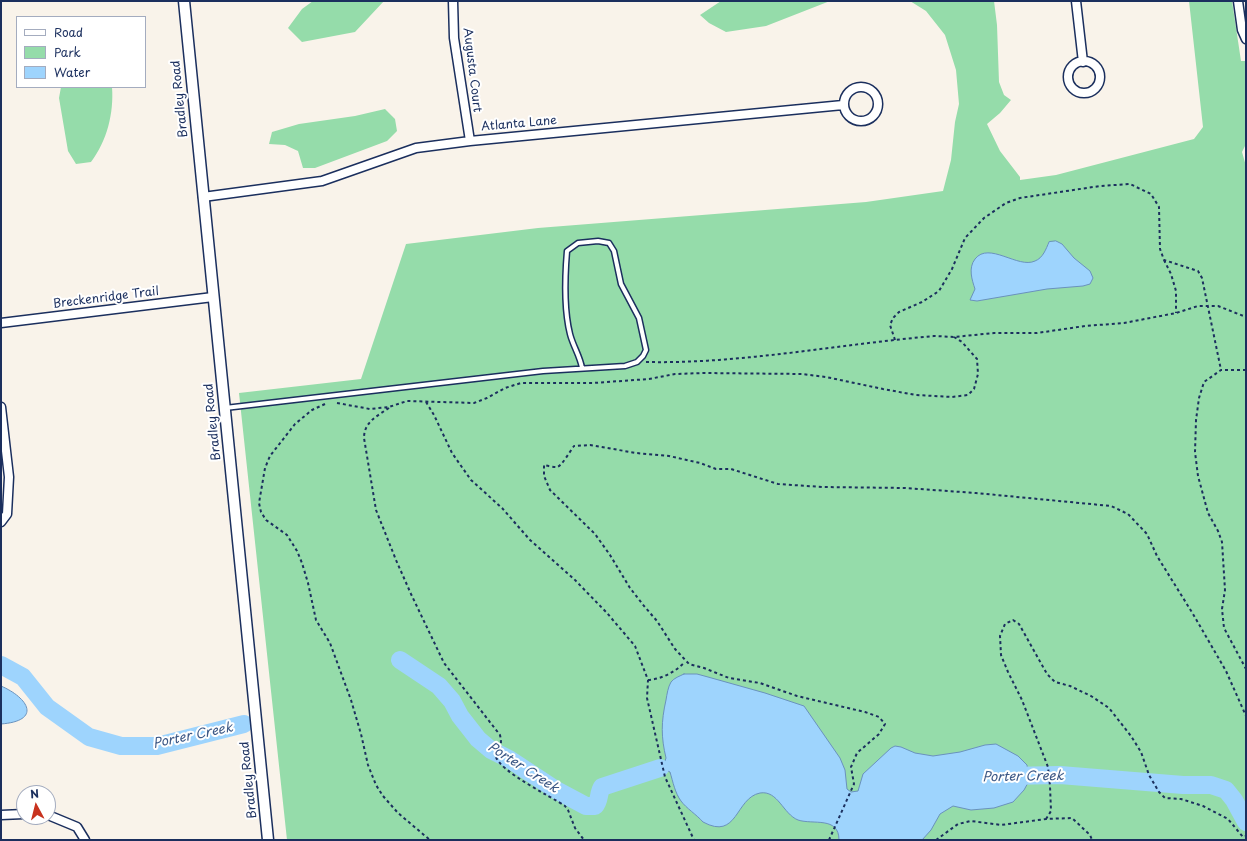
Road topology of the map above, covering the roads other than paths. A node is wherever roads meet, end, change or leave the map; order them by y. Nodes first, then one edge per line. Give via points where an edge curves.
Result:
1 (184, 1) edge
2 (453, 1) edge
3 (1076, 1) edge
4 (1238, 1) edge
5 (1246, 39) edge
6 (1083, 62) dead end
7 (843, 105) junction
8 (470, 141) junction
9 (203, 197) junction
10 (213, 297) junction
11 (1, 323) edge
12 (582, 368) junction
13 (1, 407) edge
14 (224, 408) junction
15 (1, 522) edge
16 (16, 814) edge
17 (1, 815) edge
18 (56, 818) edge
19 (85, 840) edge
20 (268, 840) edge

1 - 9 street, Bradley Road
2 - 8 street, Augusta Court via 454,38
3 - 6 street
4 - 5 street via 1242,30
7 - 7 street via 849,117 855,121 862,121 874,116 878,103 872,91 866,87 859,87 847,92
7 - 8 street, Atlanta Lane
8 - 9 street, Atlanta Lane via 416,148 322,181
9 - 10 street, Bradley Road
10 - 11 street, Breckenridge Trail
10 - 14 street, Bradley Road
12 - 12 lane via 625,366 637,362 646,350 639,318 621,284 614,252 609,243 598,241 578,243 567,251 565,269 568,320 570,335 581,359
12 - 14 lane
13 - 15 street via 9,477 7,514
14 - 20 street, Bradley Road
16 - 17 street
18 - 19 street via 77,827

